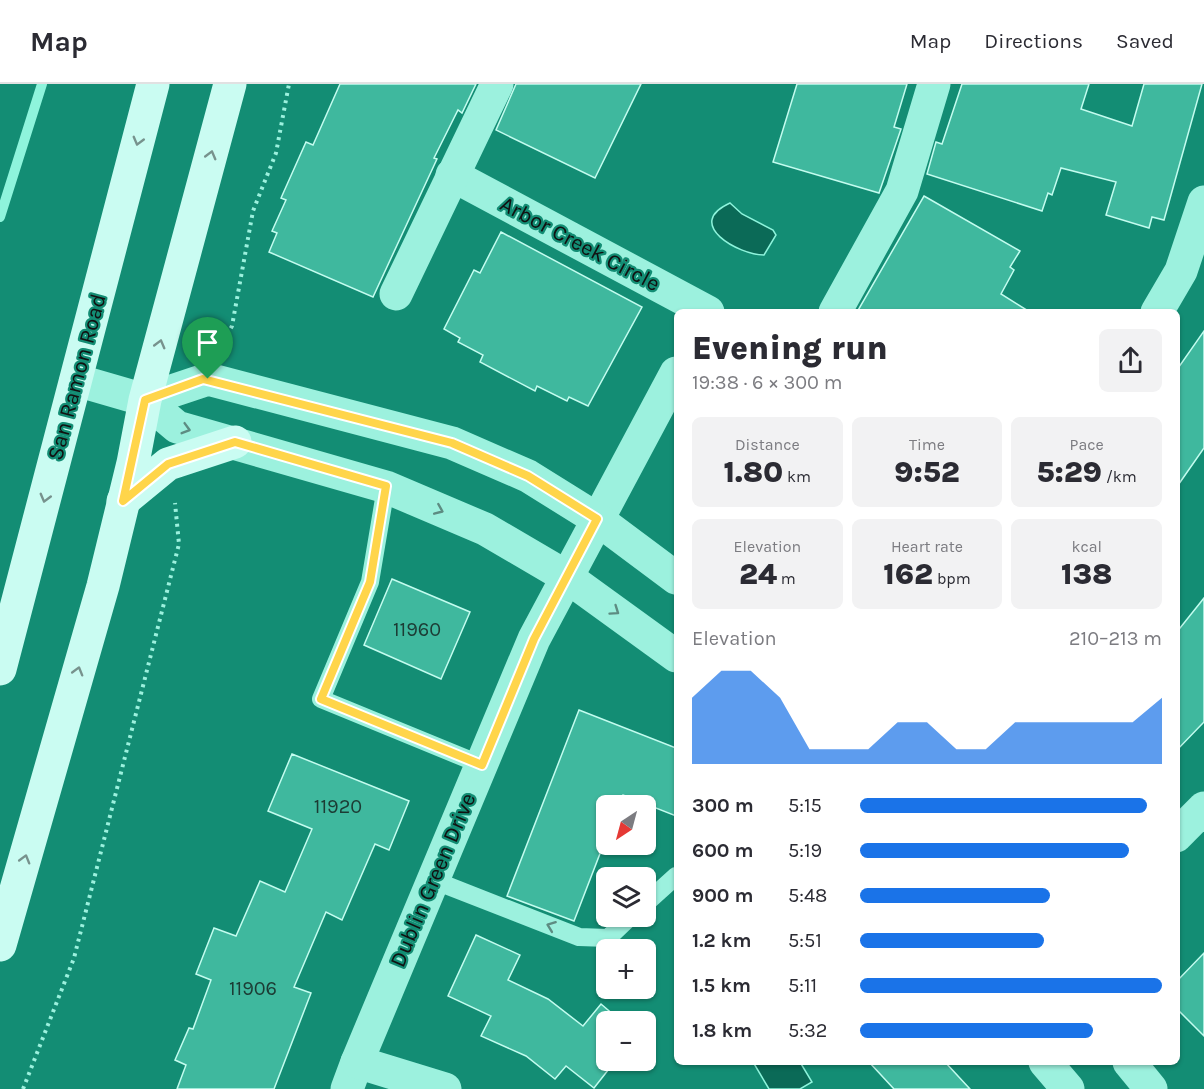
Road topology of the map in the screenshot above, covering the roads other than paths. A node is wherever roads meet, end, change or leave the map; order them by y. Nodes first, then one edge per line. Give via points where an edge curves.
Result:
1 (153, 84) edge
2 (230, 84) edge
3 (497, 84) edge
4 (934, 84) edge
5 (452, 175) junction
6 (1204, 201) edge
7 (396, 294) dead end
8 (702, 309) edge
9 (837, 309) edge
10 (1159, 309) edge
11 (674, 377) edge
12 (76, 380) junction
13 (145, 400) junction
14 (235, 442) junction
15 (386, 486) junction
16 (123, 501) junction
17 (597, 519) junction
18 (674, 577) edge
19 (567, 578) junction
20 (674, 655) edge
21 (0, 669) edge
22 (482, 765) junction
23 (1204, 808) edge
24 (1180, 832) edge
25 (674, 878) edge
26 (433, 880) junction
27 (656, 894) edge
28 (620, 927) edge
29 (0, 945) edge
30 (1048, 1065) edge
31 (1131, 1065) edge
32 (352, 1075) edge
33 (445, 1089) edge
34 (1068, 1089) edge
35 (1151, 1089) edge

1 -> 12 main road, San Ramon Road
13 -> 2 main road
3 - 5 street
4 - 9 street via 902,191
5 - 7 street
5 - 8 street, Arbor Creek Circle
6 - 10 street via 1181,271
11 - 17 street
12 - 13 street
12 -> 21 main road, San Ramon Road
13 -> 14 street via 177,427
13 - 16 main road
13 - 17 street via 208,379 430,437 528,476
14 - 15 street
14 - 16 main road via 168,464
15 -> 19 street via 485,529
15 - 22 lane via 370,582 321,699
29 -> 16 main road via 100,597
17 - 18 street
17 - 19 street, Dublin Green Drive
19 -> 20 street
19 - 22 street, Dublin Green Drive via 534,639
22 - 26 street, Dublin Green Drive
23 - 24 street
25 - 27 lane
28 -> 26 lane via 608,938 579,937
26 - 32 street, Dublin Green Drive
30 - 34 street
31 - 35 street
32 - 33 street, Dublin Green Drive

